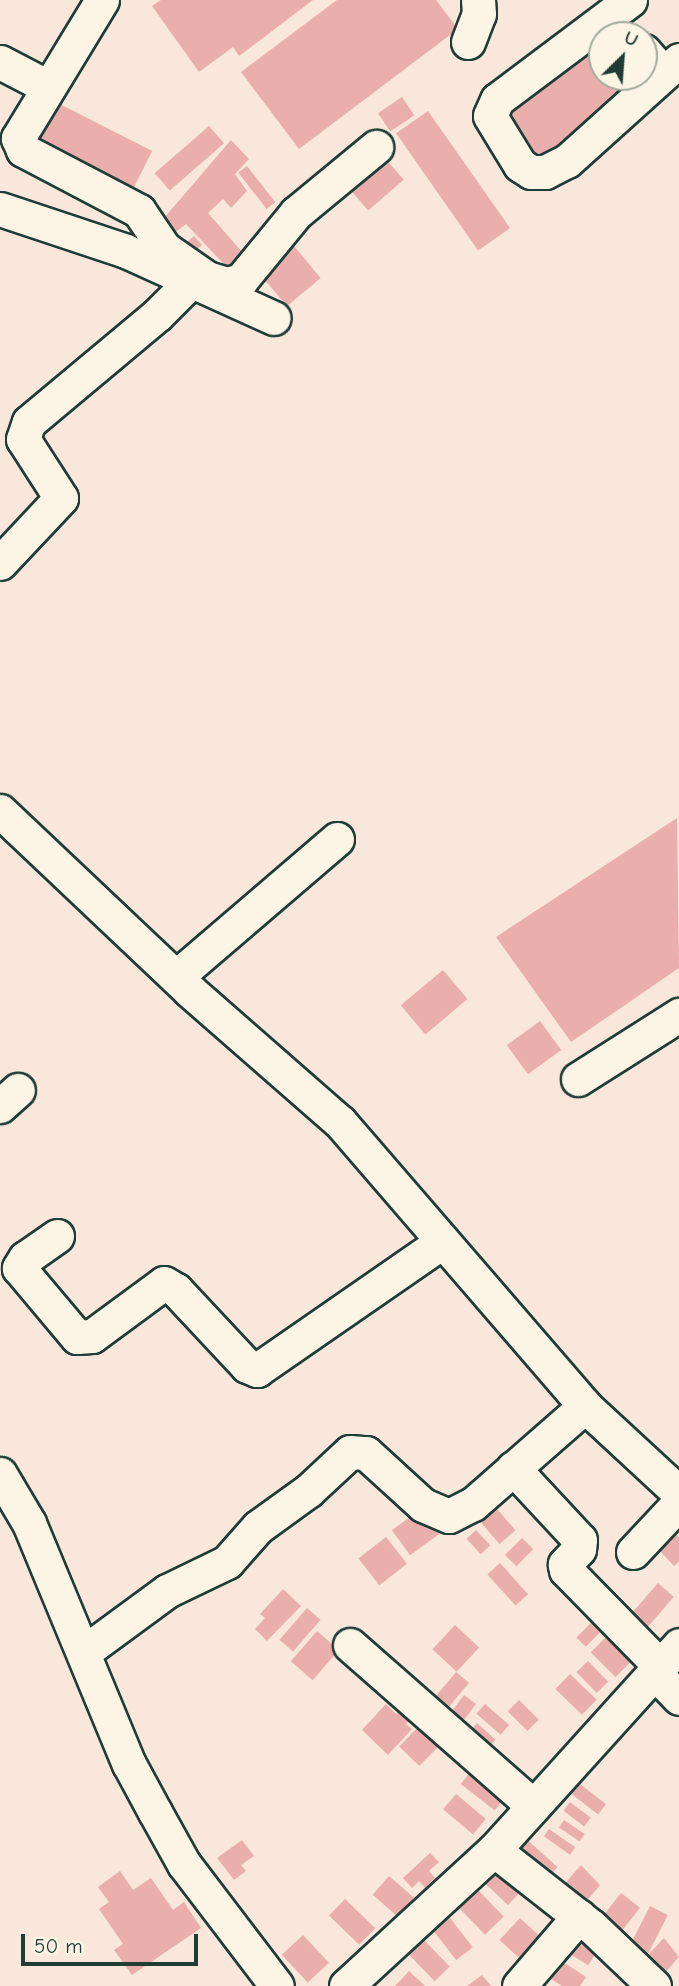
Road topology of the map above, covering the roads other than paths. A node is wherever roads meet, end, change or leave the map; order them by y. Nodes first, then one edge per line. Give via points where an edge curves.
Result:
1 (102, 0) edge
2 (478, 0) edge
3 (625, 16) edge
4 (468, 42) dead end
5 (662, 61) edge
6 (0, 62) edge
7 (48, 88) junction
8 (376, 147) dead end
9 (0, 209) edge
10 (192, 280) junction
11 (274, 318) dead end
12 (0, 563) edge
13 (0, 811) edge
14 (337, 839) dead end
15 (176, 977) junction
16 (679, 1015) edge
17 (578, 1079) dead end
18 (57, 1236) dead end
19 (443, 1241) junction
20 (585, 1406) junction
21 (513, 1468) junction
22 (0, 1474) edge
23 (679, 1493) edge
24 (679, 1503) edge
25 (633, 1552) dead end
26 (350, 1645) dead end
27 (84, 1652) junction
28 (664, 1661) edge
29 (679, 1698) edge
30 (533, 1806) junction
31 (494, 1850) junction
32 (579, 1916) junction
33 (277, 1986) edge
34 (346, 1986) edge
35 (519, 1986) edge
36 (654, 1986) edge

1 - 7 street
2 - 4 street via 480,14
3 - 5 street via 506,93 491,109 500,139 520,165 531,172 545,172 567,161
6 - 7 street
7 - 8 street via 21,125 18,138 23,150 139,211 179,262 227,284 241,280 296,213
9 - 10 street via 126,251
10 - 11 street
10 - 12 street via 25,428 23,439 61,498
13 - 15 street
14 - 15 street
15 - 19 street via 341,1122
16 - 17 street
18 - 19 street via 25,1258 19,1268 76,1337 92,1336 164,1283 176,1290 247,1366 257,1370
19 - 20 street
20 - 21 street
20 - 23 street
21 - 27 street via 472,1504 449,1516 423,1505 366,1453 349,1452 258,1527 227,1562 167,1591
21 - 28 street via 580,1540 566,1570
22 - 27 street via 29,1524
24 - 25 street
26 - 30 street
27 - 33 street via 130,1764 184,1864
28 - 29 street
28 - 30 street
30 - 31 street
31 - 32 street
31 - 34 street
32 - 35 street
32 - 36 street

